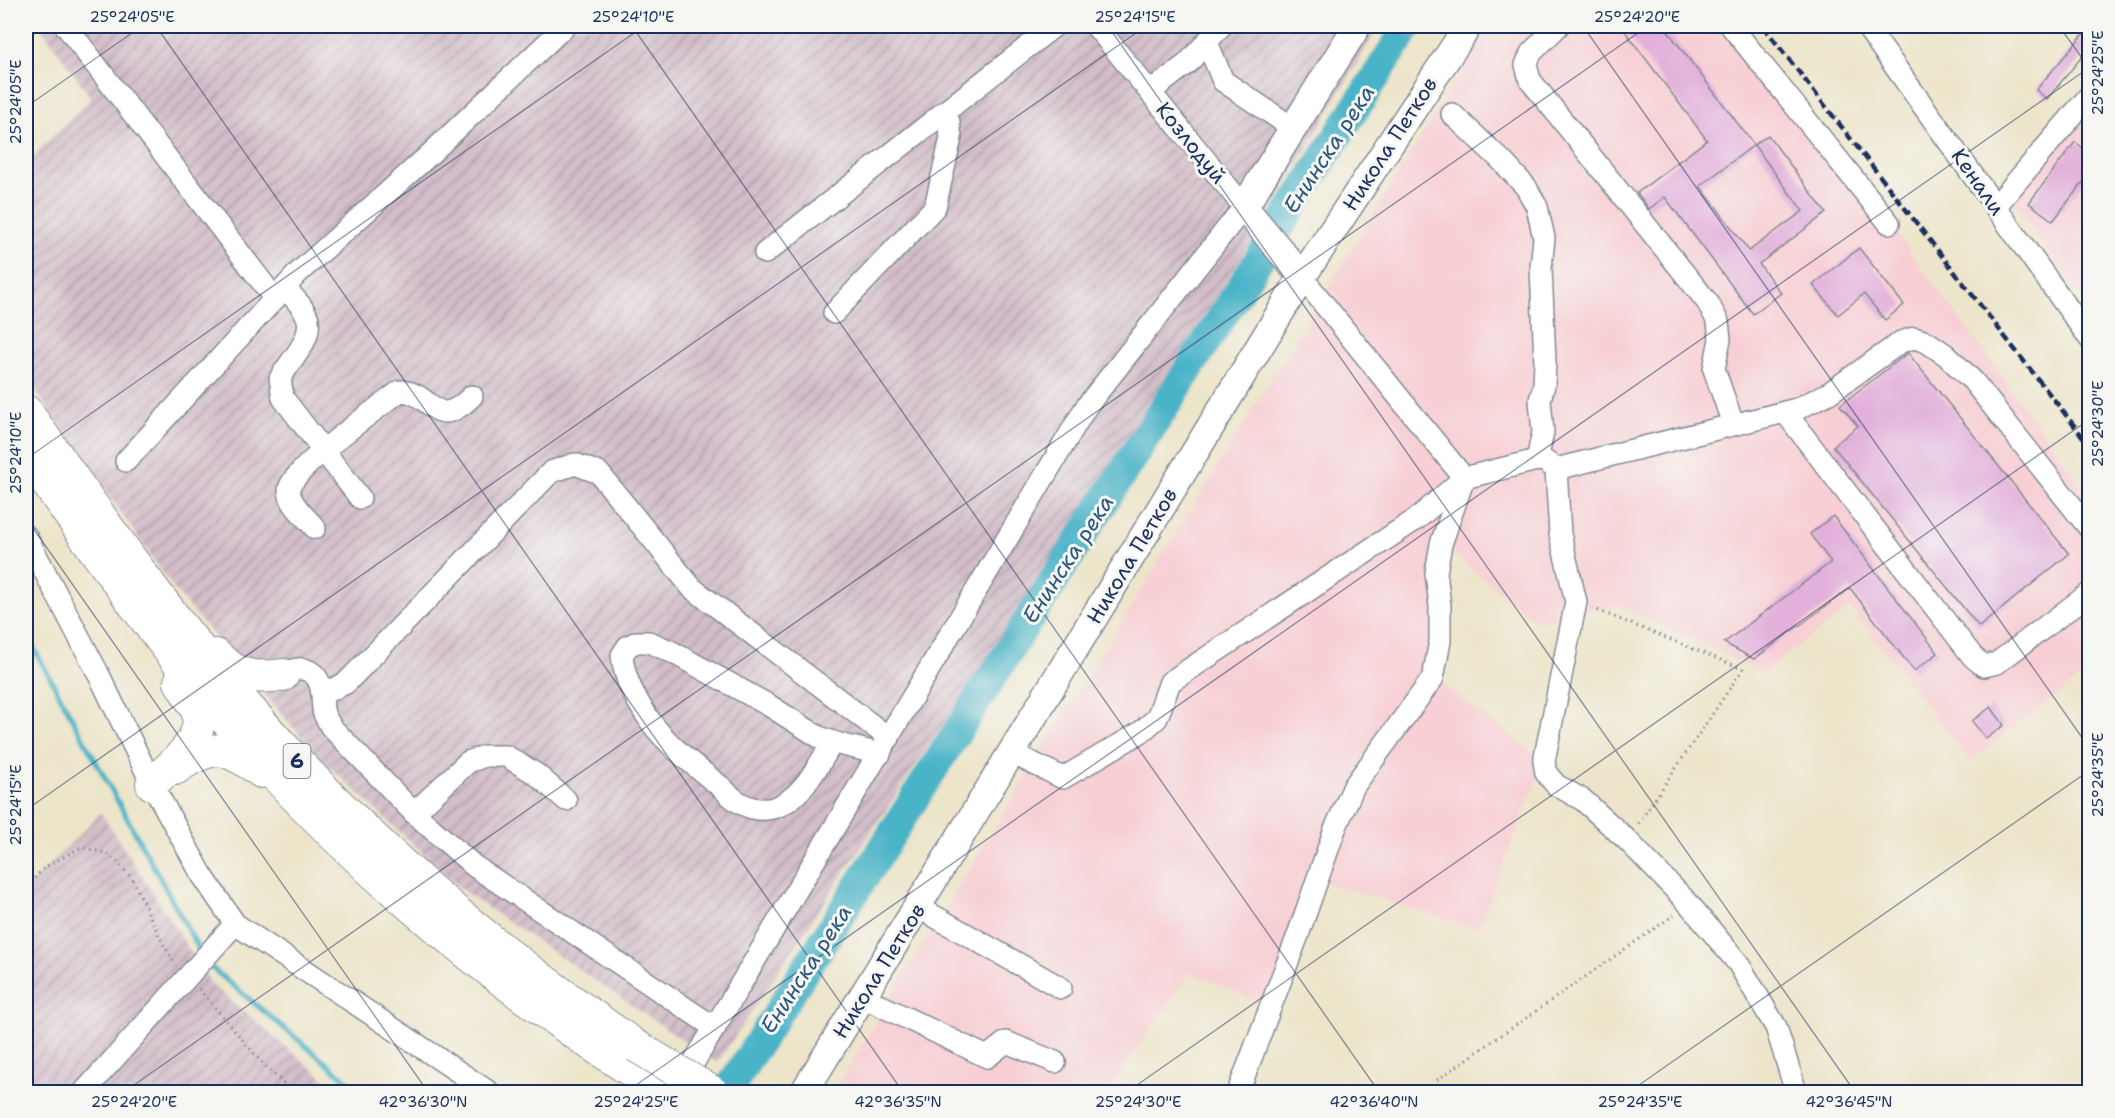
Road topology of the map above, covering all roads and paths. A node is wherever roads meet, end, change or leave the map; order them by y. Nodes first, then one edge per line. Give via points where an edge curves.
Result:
1 (66, 26) edge
2 (565, 26) edge
3 (1054, 26) edge
4 (1096, 26) edge
5 (1221, 26) edge
6 (1357, 26) edge
7 (1468, 26) edge
8 (1558, 26) edge
9 (1731, 26) edge
10 (1866, 26) edge
11 (1207, 42) junction
12 (1150, 92) junction
13 (2090, 94) edge
14 (942, 113) junction
15 (1452, 114) dead end
16 (1293, 129) junction
17 (1995, 207) junction
18 (1250, 215) junction
19 (1889, 223) dead end
20 (765, 253) dead end
21 (1295, 268) junction
22 (280, 293) junction
23 (834, 313) dead end
24 (2090, 339) edge
25 (472, 396) dead end
26 (26, 411) edge
27 (1785, 412) junction
28 (1733, 424) junction
29 (323, 451) junction
30 (26, 453) edge
31 (126, 460) dead end
32 (1547, 465) junction
33 (1464, 478) junction
34 (360, 498) dead end
35 (315, 528) dead end
36 (2090, 529) edge
37 (26, 537) edge
38 (2090, 592) edge
39 (1576, 602) junction
40 (150, 606) junction
41 (283, 675) junction
42 (322, 694) junction
43 (833, 742) junction
44 (884, 746) junction
45 (1012, 753) junction
46 (152, 784) junction
47 (566, 800) dead end
48 (318, 801) junction
49 (414, 813) junction
50 (1627, 840) junction
51 (26, 887) edge
52 (1689, 904) junction
53 (918, 907) junction
54 (235, 924) junction
55 (193, 971) junction
56 (1061, 988) dead end
57 (863, 997) junction
58 (715, 1028) junction
59 (630, 1057) junction
60 (1055, 1062) dead end
61 (1437, 1080) dead end
62 (84, 1092) edge
63 (292, 1092) edge
64 (489, 1092) edge
65 (665, 1092) edge
66 (675, 1092) edge
67 (712, 1092) edge
68 (804, 1092) edge
69 (1238, 1092) edge
70 (1796, 1092) edge

1 - 22 street
2 - 22 street
3 - 14 street
4 - 12 street, Козлодуй
5 - 11 street
6 - 16 main road
7 - 21 main road, Никола Петков
8 - 28 street via 1531,53 1526,65 1530,80 1708,303 1718,322 1714,369
9 - 19 street
10 - 17 street, Кенали
11 - 12 street via 1188,63
11 - 16 street via 1223,81
12 - 18 street, Козлодуй
13 - 17 street
14 - 20 street
14 - 23 street via 949,122 951,138 935,207
15 - 32 street via 1526,187 1537,207 1545,238 1541,268 1545,362 1540,400
16 - 18 main road
17 - 24 street, Кенали
18 - 21 main road, Козлодуй
18 - 44 street via 1086,408
21 - 33 street
21 - 45 main road, Никола Петков
22 - 29 street via 299,304 308,318 296,356 280,378 283,398
22 - 31 street
25 - 29 street via 448,412 439,412 410,391 400,391
26 - 40 highway, 6 via 111,532
27 - 28 street
27 - 36 street via 1829,393 1900,342 1914,338 1927,342 1973,381
27 - 38 street via 1973,657 1984,666 1997,663
28 - 32 street
29 - 34 street
29 - 35 street via 290,482 288,491 292,502
30 - 40 highway, 6
32 - 33 street
32 - 39 street
33 - 45 street via 1418,518 1170,682 1157,718 1141,732 1063,778
33 - 69 street via 1441,544 1436,573 1440,641 1433,678 1354,786
37 - 46 street
39 - 50 street via 1544,761 1546,773
39 - 50 path via 1743,669
40 - 41 highway via 232,670 261,677
40 - 46 highway via 197,712 194,738
40 - 48 highway, 6 via 241,698
41 - 42 street via 306,668 318,678
41 - 48 highway via 273,699 275,719
42 - 44 street via 346,683 551,472 575,464 599,473 692,588
42 - 49 street via 324,714 331,727
43 - 43 street via 650,642 628,646 622,656 623,671 652,724 741,804 759,810 774,808 793,798
43 - 44 street
44 - 58 street
45 - 53 main road, Никола Петков
46 - 48 highway via 195,755 221,750
46 - 54 street via 202,875
47 - 49 street via 507,756 485,756 468,762
48 - 59 highway, 6 via 402,864
49 - 58 street via 474,866
50 - 52 street
51 - 55 path via 45,867 81,847 106,854 133,880 177,965
52 - 61 path
52 - 70 street via 1738,963 1776,1027
53 - 56 street
53 - 57 main road, Никола Петков
54 - 55 street
54 - 64 street
55 - 62 street
55 - 63 path via 264,1065
57 - 60 street via 987,1057 1006,1042
57 - 68 main road, Никола Петков
58 - 66 street
59 - 65 highway, 6
59 - 67 highway, 6, bridge

